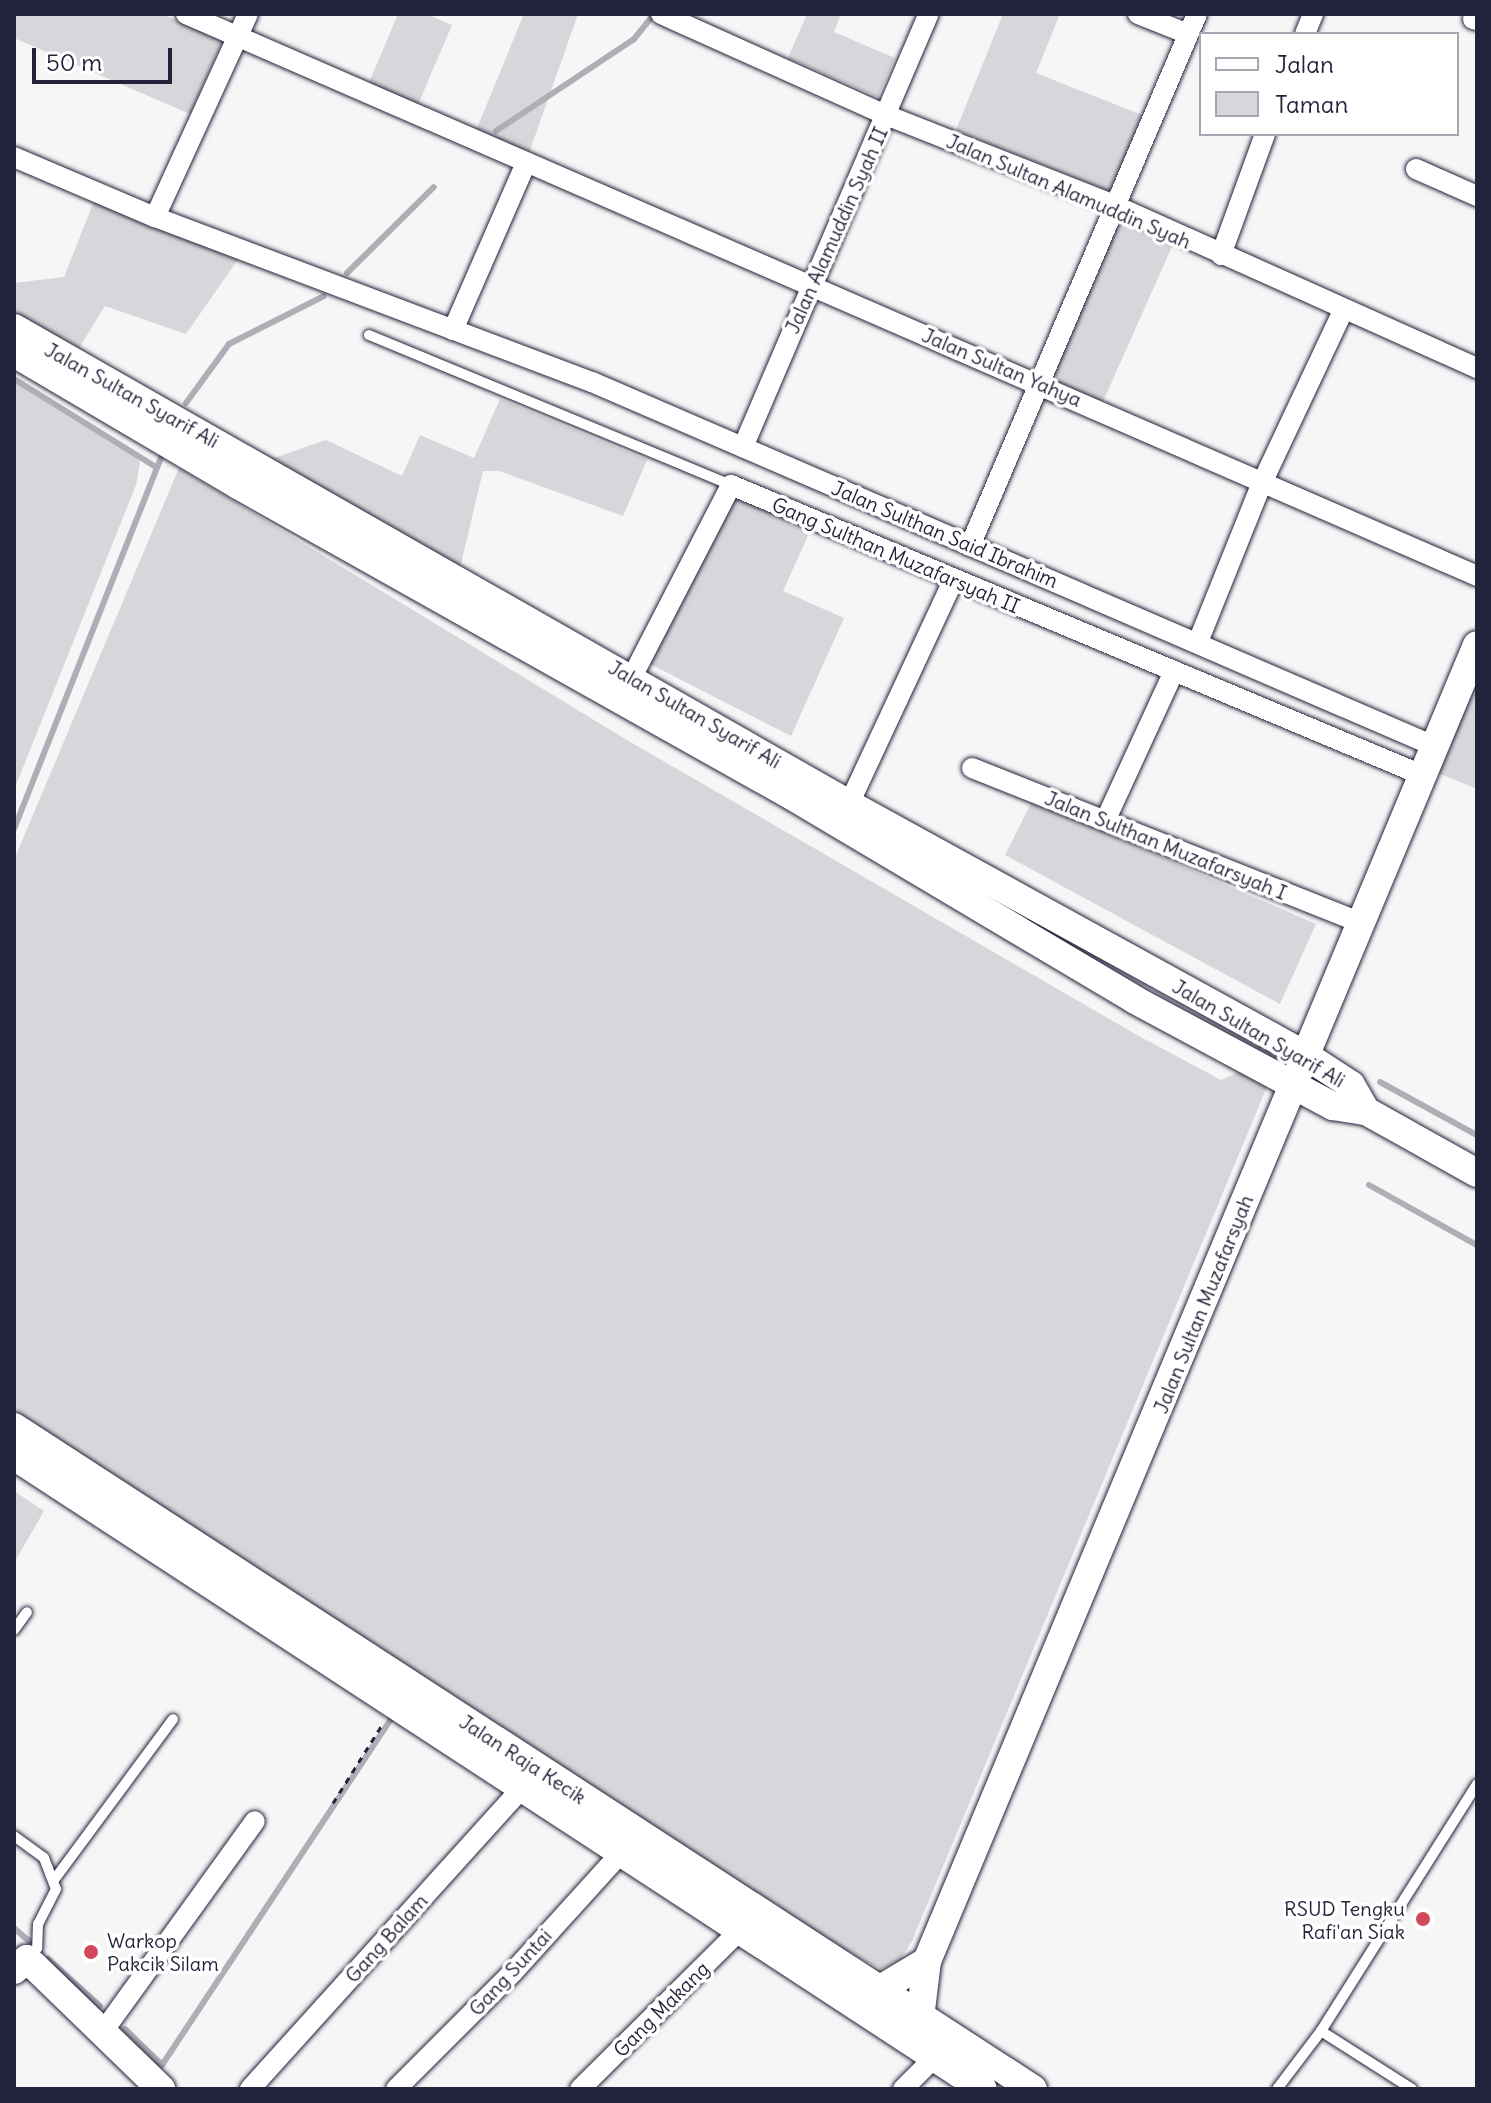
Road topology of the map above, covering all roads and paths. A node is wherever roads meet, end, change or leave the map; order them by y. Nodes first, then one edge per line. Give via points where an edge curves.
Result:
1 (186, 14) edge
2 (248, 14) edge
3 (929, 14) edge
4 (1138, 14) edge
5 (1197, 14) edge
6 (665, 16) edge
7 (1188, 34) junction
8 (237, 37) junction
9 (886, 115) junction
10 (1264, 136) edge
11 (14, 157) edge
12 (526, 163) junction
13 (1416, 169) dead end
14 (1477, 196) edge
15 (1114, 205) junction
16 (155, 217) junction
17 (1221, 255) junction
18 (810, 286) junction
19 (1343, 311) junction
20 (14, 328) edge
21 (453, 330) junction
22 (369, 335) dead end
23 (14, 353) edge
24 (1477, 368) edge
25 (1042, 383) junction
26 (743, 447) junction
27 (226, 463) junction
28 (1262, 483) junction
29 (731, 485) junction
30 (970, 546) junction
31 (1477, 576) edge
32 (953, 581) junction
33 (1198, 642) junction
34 (1477, 645) edge
35 (1174, 671) junction
36 (632, 677) junction
37 (1434, 746) junction
38 (972, 768) dead end
39 (1422, 775) junction
40 (849, 804) junction
41 (1106, 819) junction
42 (1361, 923) junction
43 (1305, 1055) junction
44 (1292, 1081) junction
45 (1366, 1111) junction
46 (1477, 1173) edge
47 (14, 1427) edge
48 (14, 1456) edge
49 (83, 1487) junction
50 (27, 1612) dead end
51 (14, 1630) edge
52 (395, 1704) junction
53 (173, 1719) dead end
54 (1477, 1784) edge
55 (522, 1788) junction
56 (333, 1803) dead end
57 (255, 1821) dead end
58 (14, 1836) edge
59 (622, 1852) junction
60 (54, 1880) junction
61 (701, 1889) junction
62 (741, 1929) junction
63 (927, 1961) junction
64 (20, 1965) edge
65 (877, 1991) junction
66 (920, 2018) junction
67 (1321, 2031) junction
68 (102, 2033) junction
69 (936, 2056) junction
70 (161, 2089) edge
71 (250, 2089) edge
72 (396, 2089) edge
73 (580, 2089) edge
74 (903, 2089) edge
75 (983, 2089) edge
76 (1033, 2089) edge
77 (1277, 2089) edge
78 (1412, 2089) edge

1 - 8 street, Jalan Sultan Yahya
2 - 8 street
3 - 9 street, Jalan Alamuddin Syah II
4 - 7 street
5 - 7 street
6 - 9 street, Jalan Sultan Alamuddin Syah
7 - 15 street
8 - 12 street, Jalan Sultan Yahya
8 - 16 street
9 - 15 street, Jalan Sultan Alamuddin Syah
9 - 18 street, Jalan Alamuddin Syah II
10 - 17 street
11 - 16 street, Jalan Sulthan Said Ibrahim
12 - 18 street, Jalan Sultan Yahya
12 - 21 street
13 - 14 street
15 - 17 street, Jalan Sultan Alamuddin Syah
15 - 25 street
16 - 21 street, Jalan Sulthan Said Ibrahim
17 - 19 street, Jalan Sultan Alamuddin Syah
18 - 25 street, Jalan Sultan Yahya
18 - 26 street, Jalan Alamuddin Syah II
19 - 24 street, Jalan Sultan Alamuddin Syah
19 - 28 street
20 - 27 street, Jalan Sultan Syarif Ali
21 - 26 street, Jalan Sulthan Said Ibrahim
22 - 29 lane, Gang Sulthan Muzafarsyah II
23 - 27 street, Jalan Sultan Syarif Ali
25 - 28 street, Jalan Sultan Yahya
25 - 30 street
26 - 30 street, Jalan Sulthan Said Ibrahim
27 - 36 street, Jalan Sultan Syarif Ali
27 - 44 street, Jalan Sultan Syarif Ali via 1135,1000
28 - 31 street, Jalan Sultan Yahya
28 - 33 street
29 - 32 street, Gang Sulthan Muzafarsyah II
29 - 36 street
30 - 33 street, Jalan Sulthan Said Ibrahim
32 - 35 street, Gang Sulthan Muzafarsyah II
32 - 40 street
33 - 37 street, Jalan Sulthan Said Ibrahim
34 - 37 street, Jalan Sultan Muzafarsyah
35 - 39 street, Gang Sulthan Muzafarsyah II
35 - 41 street
36 - 40 street, Jalan Sultan Syarif Ali
37 - 39 street, Jalan Sultan Muzafarsyah
38 - 41 street, Jalan Sulthan Muzafarsyah I
39 - 42 street, Jalan Sultan Muzafarsyah
40 - 43 street, Jalan Sultan Syarif Ali
41 - 42 street, Jalan Sulthan Muzafarsyah I
42 - 43 street, Jalan Sultan Muzafarsyah
43 - 44 street, Jalan Sultan Muzafarsyah
43 - 45 street, Jalan Sultan Syarif Ali via 1351,1085
44 - 45 street, Jalan Sultan Syarif Ali via 1333,1106
44 - 63 street, Jalan Sultan Muzafarsyah via 1161,1408
45 - 46 street, Jalan Sultan Syarif Ali
47 - 49 street, Jalan Raja Kecik
48 - 49 street, Jalan Raja Kecik
49 - 52 street, Jalan Raja Kecik
49 - 61 street, Jalan Raja Kecik
50 - 51 lane
52 - 55 street, Jalan Raja Kecik
52 - 56 path
53 - 60 lane
54 - 67 lane
55 - 59 street, Jalan Raja Kecik
55 - 71 street, Gang Balam
57 - 68 street
58 - 60 lane via 44,1858
59 - 61 street, Jalan Raja Kecik
59 - 72 street, Gang Suntai
60 - 64 lane via 56,1889 38,1924 37,1948
61 - 62 street, Jalan Raja Kecik
61 - 65 street, Jalan Raja Kecik
62 - 69 street, Jalan Raja Kecik
62 - 73 street, Gang Makang
63 - 65 street
63 - 66 street, Jalan Sultan Muzafarsyah
64 - 68 street
65 - 66 street, Jalan Raja Kecik
66 - 76 street, Jalan Raja Kecik
67 - 77 lane
67 - 78 lane
68 - 70 street
69 - 74 street
69 - 75 street, Jalan Raja Kecik

